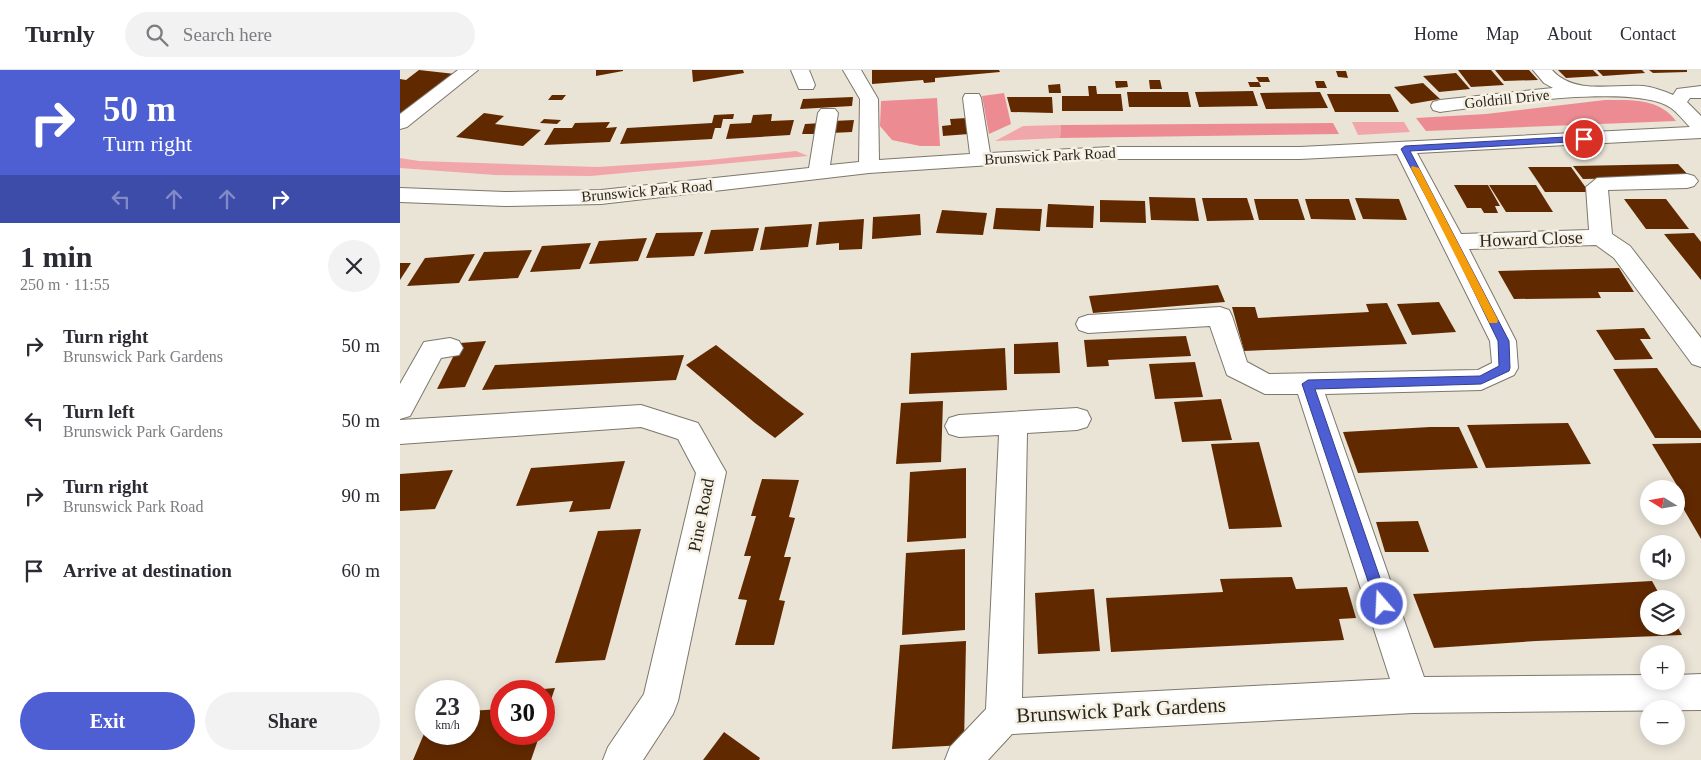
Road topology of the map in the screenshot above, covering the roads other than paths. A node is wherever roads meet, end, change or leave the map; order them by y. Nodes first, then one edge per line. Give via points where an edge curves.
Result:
1 (469, 70) edge
2 (852, 70) edge
3 (1542, 70) edge
4 (1573, 91) junction
5 (1701, 92) edge
6 (972, 98) dead end
7 (1677, 103) junction
8 (1440, 106) dead end
9 (827, 113) dead end
10 (400, 122) edge
11 (1701, 127) edge
12 (1701, 132) edge
13 (1405, 149) junction
14 (981, 159) junction
15 (869, 167) junction
16 (819, 173) junction
17 (1687, 181) dead end
18 (402, 197) edge
19 (1601, 238) junction
20 (1454, 242) junction
21 (1088, 324) dead end
22 (450, 348) dead end
23 (1701, 357) edge
24 (1308, 384) junction
25 (400, 408) edge
26 (1077, 419) dead end
27 (1012, 422) junction
28 (959, 426) dead end
29 (400, 432) edge
30 (1700, 692) edge
31 (1413, 695) junction
32 (1004, 717) junction
33 (621, 760) edge
34 (963, 760) edge

1 - 10 street
2 - 15 street via 869,99
3 - 4 street, Goldrill Drive via 1550,79
4 - 7 street, Goldrill Drive via 1644,92
4 - 8 street, Goldrill Drive
5 - 7 street via 1684,93
6 - 14 street
7 - 11 street, Goldrill Drive
9 - 16 street
12 - 13 street, Brunswick Park Road
13 - 14 street, Brunswick Park Road via 1300,153 1112,153
13 - 20 street
14 - 15 street, Brunswick Park Road
15 - 16 street, Brunswick Park Road
16 - 18 street, Brunswick Park Road via 601,197
17 - 19 street via 1604,183 1596,187
19 - 20 street, Howard Close
19 - 23 street, Howard Close via 1622,252
20 - 24 street via 1503,341 1505,368 1481,380
21 - 24 street via 1220,316 1236,368 1265,384
22 - 25 street via 433,349
24 - 31 street
26 - 27 street
27 - 28 street
27 - 32 street, Brunswick Park Gardens
29 - 33 street, Pine Road via 641,416 688,431 711,472 660,701
30 - 31 street, Brunswick Park Gardens
31 - 32 street, Brunswick Park Gardens
32 - 34 street

